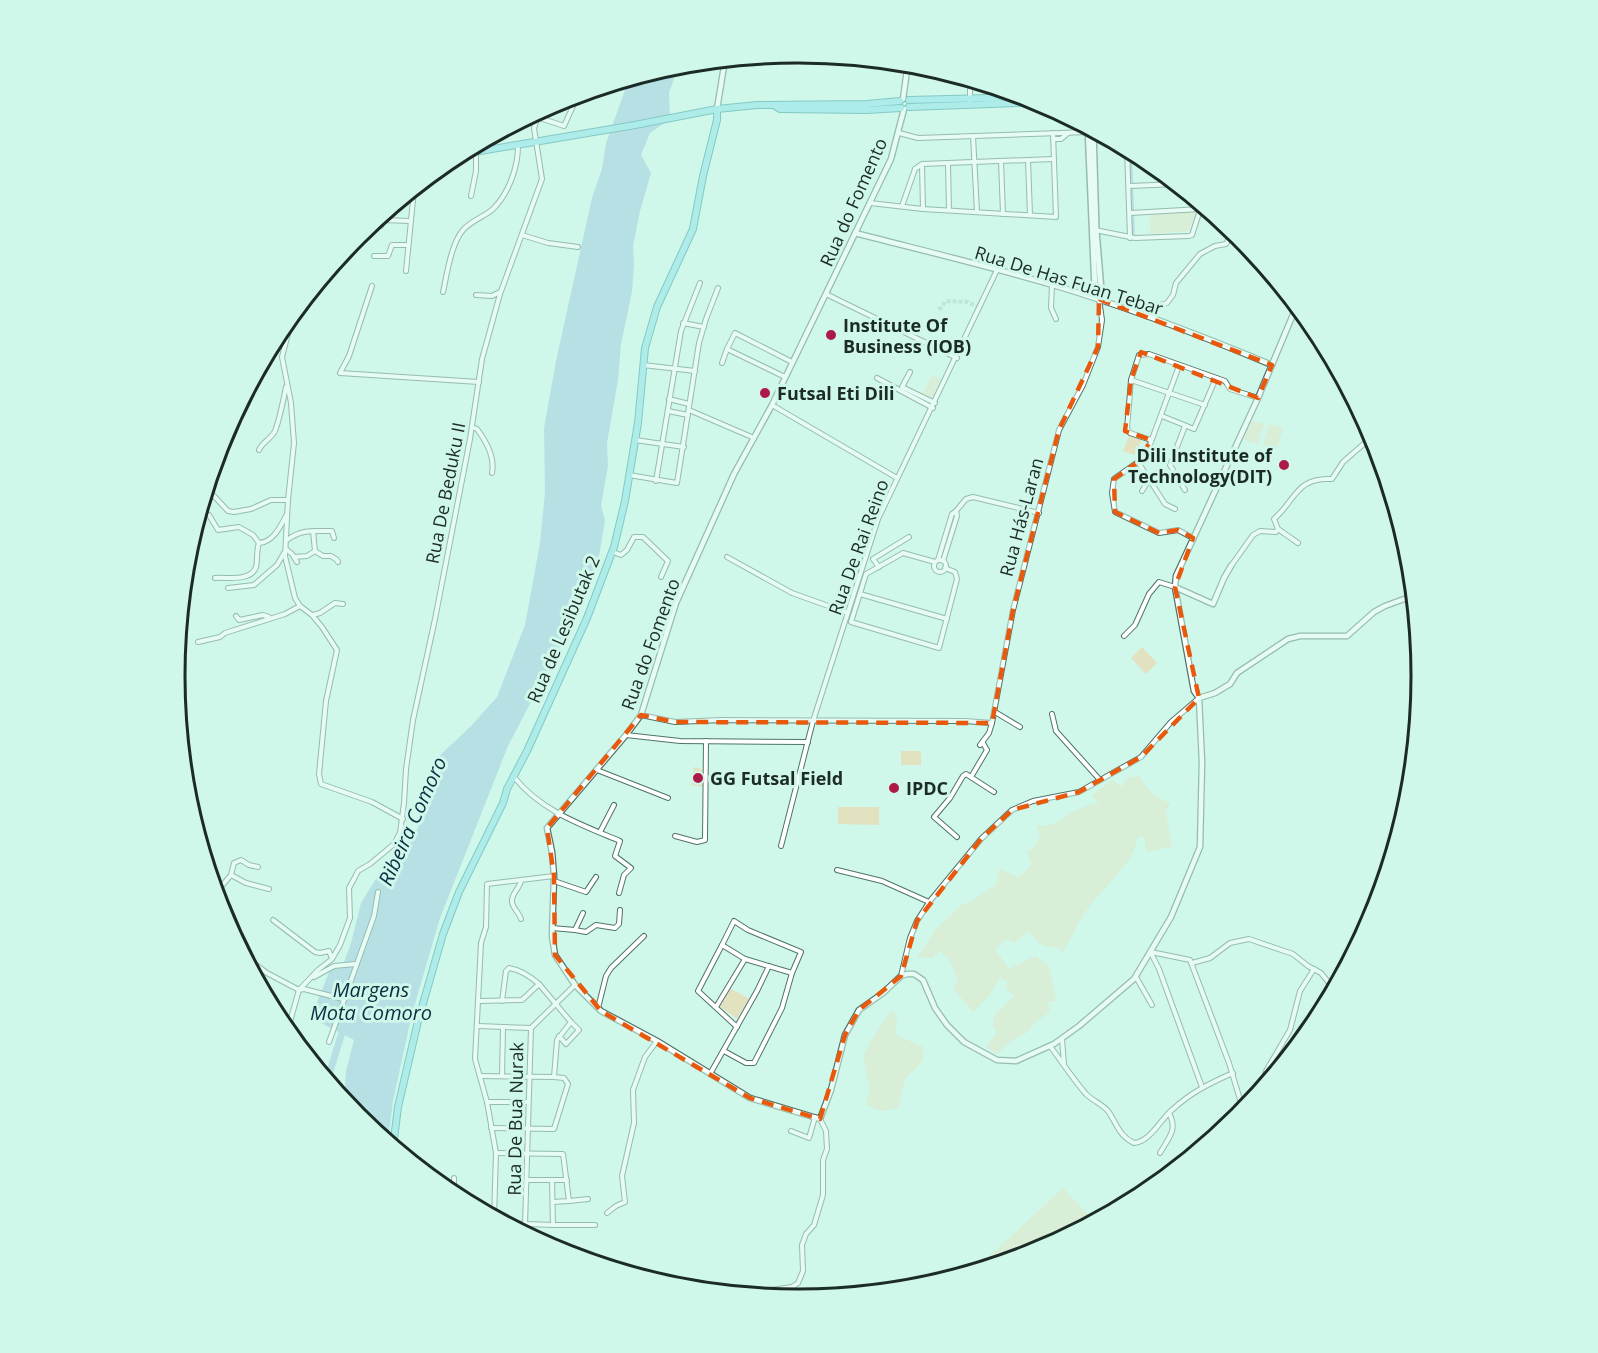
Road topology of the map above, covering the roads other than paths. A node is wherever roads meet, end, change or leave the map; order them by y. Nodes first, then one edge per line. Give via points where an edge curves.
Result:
1 (723, 68) edge
2 (907, 73) edge
3 (970, 88) edge
4 (1002, 98) edge
5 (970, 100) junction
6 (1013, 102) edge
7 (904, 104) junction
8 (573, 107) edge
9 (714, 110) junction
10 (547, 117) edge
11 (536, 123) edge
12 (1079, 131) edge
13 (898, 132) junction
14 (1068, 132) junction
15 (1053, 133) junction
16 (973, 136) junction
17 (1091, 137) edge
18 (1053, 139) junction
19 (1093, 140) joint
20 (1096, 140) edge
21 (537, 142) junction
22 (518, 146) junction
23 (482, 151) edge
24 (476, 155) edge
25 (1053, 159) junction
26 (1028, 160) junction
27 (1131, 160) edge
28 (1001, 161) junction
29 (974, 163) junction
30 (922, 164) junction
31 (948, 164) junction
32 (1165, 185) edge
33 (1131, 186) junction
34 (471, 196) dead end
35 (413, 200) edge
36 (870, 202) junction
37 (902, 206) junction
38 (1195, 208) edge
39 (923, 209) junction
40 (949, 210) junction
41 (977, 212) junction
42 (1200, 212) edge
43 (1132, 213) junction
44 (1003, 214) junction
45 (1030, 215) junction
46 (389, 220) edge
47 (410, 221) junction
48 (1094, 230) junction
49 (855, 233) junction
50 (522, 235) junction
51 (1132, 238) junction
52 (1229, 239) edge
53 (408, 245) junction
54 (579, 247) dead end
55 (374, 255) dead end
56 (997, 270) junction
57 (406, 271) dead end
58 (700, 283) dead end
59 (1052, 285) junction
60 (372, 286) dead end
61 (718, 288) dead end
62 (443, 292) dead end
63 (500, 292) junction
64 (826, 294) junction
65 (476, 295) dead end
66 (1099, 299) junction
67 (1293, 314) edge
68 (1146, 315) junction
69 (1056, 319) dead end
70 (683, 323) junction
71 (704, 327) junction
72 (286, 340) edge
73 (727, 349) junction
74 (957, 358) junction
75 (792, 362) junction
76 (722, 363) dead end
77 (642, 365) junction
78 (1272, 365) junction
79 (1179, 366) junction
80 (676, 368) junction
81 (695, 371) junction
82 (910, 372) dead end
83 (784, 377) junction
84 (877, 378) dead end
85 (1216, 378) junction
86 (1131, 380) junction
87 (479, 382) junction
88 (287, 384) junction
89 (1170, 392) junction
90 (1258, 398) junction
91 (669, 399) junction
92 (935, 403) junction
93 (690, 404) junction
94 (772, 405) junction
95 (1205, 405) junction
96 (933, 408) junction
97 (668, 411) junction
98 (688, 412) junction
99 (1162, 416) junction
100 (1185, 426) junction
101 (472, 427) junction
102 (754, 438) junction
103 (634, 440) junction
104 (1151, 440) junction
105 (1366, 442) edge
106 (663, 444) junction
107 (684, 447) junction
108 (259, 450) dead end
109 (1138, 462) junction
110 (492, 473) dead end
111 (628, 475) junction
112 (897, 478) junction
113 (1149, 480) junction
114 (656, 481) junction
115 (1185, 490) dead end
116 (1142, 491) dead end
117 (213, 497) edge
118 (288, 500) junction
119 (1175, 509) dead end
120 (288, 513) junction
121 (1039, 513) junction
122 (207, 515) edge
123 (1278, 529) junction
124 (313, 531) junction
125 (909, 537) dead end
126 (334, 538) dead end
127 (1193, 538) junction
128 (286, 540) junction
129 (259, 543) junction
130 (1298, 543) dead end
131 (285, 550) junction
132 (315, 551) junction
133 (612, 551) junction
134 (294, 557) junction
135 (727, 557) dead end
136 (939, 561) junction
137 (297, 562) dead end
138 (338, 562) dead end
139 (1232, 566) joint
140 (879, 567) junction
141 (945, 568) junction
142 (661, 577) dead end
143 (214, 579) dead end
144 (1175, 587) junction
145 (228, 588) dead end
146 (860, 594) junction
147 (1407, 598) edge
148 (343, 604) dead end
149 (300, 606) junction
150 (848, 613) junction
151 (312, 615) junction
152 (236, 616) dead end
153 (270, 618) junction
154 (947, 619) junction
155 (1124, 636) dead end
156 (198, 642) dead end
157 (1199, 698) junction
158 (995, 712) junction
159 (1052, 714) dead end
160 (641, 716) junction
161 (813, 721) junction
162 (992, 723) junction
163 (1020, 727) dead end
164 (626, 735) junction
165 (706, 741) junction
166 (808, 742) junction
167 (597, 770) junction
168 (514, 777) junction
169 (971, 777) junction
170 (1100, 780) junction
171 (994, 792) dead end
172 (668, 798) dead end
173 (614, 805) dead end
174 (559, 815) junction
175 (403, 819) junction
176 (600, 833) junction
177 (675, 836) dead end
178 (957, 837) dead end
179 (781, 846) dead end
180 (258, 867) dead end
181 (837, 870) dead end
182 (231, 875) junction
183 (596, 877) dead end
184 (554, 879) junction
185 (521, 880) junction
186 (222, 885) edge
187 (269, 890) dead end
188 (378, 892) dead end
189 (619, 893) dead end
190 (929, 902) junction
191 (620, 910) dead end
192 (583, 913) dead end
193 (521, 919) dead end
194 (273, 920) dead end
195 (552, 928) junction
196 (575, 930) junction
197 (644, 936) dead end
198 (722, 945) junction
199 (1151, 952) junction
200 (332, 959) junction
201 (745, 959) junction
202 (1192, 963) junction
203 (355, 964) junction
204 (769, 966) junction
205 (260, 968) edge
206 (1314, 969) junction
207 (792, 973) junction
208 (901, 976) junction
209 (1135, 976) junction
210 (309, 981) junction
211 (1330, 983) edge
212 (539, 984) junction
213 (575, 985) junction
214 (299, 990) junction
215 (343, 999) junction
216 (479, 1001) junction
217 (502, 1001) junction
218 (555, 1004) junction
219 (1152, 1005) dead end
220 (716, 1007) junction
221 (598, 1008) junction
222 (291, 1019) edge
223 (571, 1022) junction
224 (477, 1026) junction
225 (737, 1027) junction
226 (503, 1028) junction
227 (531, 1028) junction
228 (559, 1036) junction
229 (1062, 1038) junction
230 (657, 1041) junction
231 (328, 1042) dead end
232 (1050, 1046) junction
233 (724, 1052) junction
234 (1064, 1065) junction
235 (1233, 1073) junction
236 (709, 1074) junction
237 (1265, 1075) edge
238 (480, 1076) junction
239 (502, 1076) junction
240 (528, 1076) junction
241 (554, 1077) junction
242 (1202, 1087) junction
243 (487, 1102) junction
244 (527, 1102) junction
245 (1241, 1102) edge
246 (1169, 1113) junction
247 (818, 1118) junction
248 (491, 1128) junction
249 (527, 1128) junction
250 (791, 1131) dead end
251 (394, 1138) edge
252 (496, 1153) junction
253 (527, 1153) junction
254 (1160, 1153) dead end
255 (454, 1178) dead end
256 (567, 1179) junction
257 (528, 1180) junction
258 (552, 1180) junction
259 (454, 1184) edge
260 (588, 1199) dead end
261 (569, 1201) junction
262 (553, 1202) junction
263 (494, 1209) edge
264 (608, 1213) dead end
265 (525, 1225) joint
266 (553, 1225) junction
267 (595, 1225) dead end
268 (775, 1289) edge

1 - 9 street
2 - 7 street, Rua do Fomento
3 - 5 street
4 - 5 main road
5 - 7 main road
6 - 7 main road
7 - 9 main road via 774,105
7 - 13 street, Rua do Fomento
8 - 10 street via 564,126
9 - 21 main road
9 - 77 main road, Rua de Lesibutak 2 via 717,120 693,230 657,307
11 - 21 street
12 - 14 street
13 - 16 street via 918,138
13 - 36 street, Rua do Fomento via 891,159
14 - 15 street
14 - 18 street via 1061,139
15 - 16 street
15 - 18 street
16 - 29 street
17 - 48 main road, Rua Hás-Laran
18 - 25 street
19 - 20 street
19 - 48 main road, Rua Hás-Laran
21 - 22 main road
21 - 50 street, Rua De Beduku II via 542,179
22 - 23 main road
22 - 62 street via 514,171 504,193 492,209 462,231
24 - 34 street
25 - 26 street
25 - 45 street via 1056,217
26 - 28 street
26 - 45 street
27 - 33 street
28 - 29 street
28 - 44 street
29 - 31 street
29 - 41 street
30 - 31 street
30 - 37 street via 915,169
30 - 39 street
31 - 40 street
32 - 33 street
33 - 43 street
35 - 47 street
36 - 37 street
36 - 49 street, Rua do Fomento
37 - 39 street
38 - 43 street
39 - 40 street
40 - 41 street
41 - 44 street
42 - 51 street via 1192,235
43 - 51 street
44 - 45 street
46 - 47 street
47 - 53 street
48 - 51 street
48 - 66 main road, Rua Hás-Laran via 1095,290
49 - 56 street, Rua De Has Fuan Tebar
49 - 64 street, Rua do Fomento
50 - 54 street
50 - 63 street, Rua De Beduku II
52 - 68 street via 1226,244 1200,254 1176,283 1167,303
53 - 55 street via 392,245 388,255
53 - 57 street
56 - 59 street, Rua De Has Fuan Tebar
56 - 74 street, Rua De Rai Reino
58 - 70 street
59 - 66 street, Rua De Has Fuan Tebar
59 - 69 street via 1051,308
60 - 87 street via 340,373
61 - 71 street
63 - 65 street
63 - 87 street, Rua De Beduku II
64 - 74 street
64 - 75 street, Rua do Fomento
66 - 68 street, Rua De Has Fuan Tebar
66 - 121 street, Rua Hás-Laran via 1102,320 1098,347 1059,430
67 - 78 street
68 - 78 street, Rua De Has Fuan Tebar
70 - 71 street
70 - 80 street
71 - 81 street
72 - 88 street via 282,357
73 - 75 street via 733,333
73 - 76 street
73 - 83 street
74 - 92 street, Rua De Rai Reino
75 - 83 street, Rua do Fomento
77 - 80 street
77 - 103 main road, Rua de Lesibutak 2
78 - 90 street
79 - 85 street
79 - 86 street via 1149,354 1139,355
79 - 89 street
80 - 81 street
80 - 91 street
81 - 93 street
82 - 92 street via 902,387
83 - 94 street, Rua do Fomento
84 - 96 street
85 - 90 street via 1225,381 1230,389
85 - 95 street
86 - 89 street
86 - 104 street via 1127,429
87 - 101 street, Rua De Beduku II
88 - 108 street via 276,428
88 - 118 street via 294,422
89 - 95 street
89 - 99 street
90 - 127 street
91 - 93 street
91 - 97 street
92 - 96 street, Rua De Rai Reino
93 - 98 street
94 - 102 street, Rua do Fomento
94 - 112 street
95 - 100 street via 1196,428
96 - 112 street, Rua De Rai Reino
97 - 98 street
97 - 106 street
98 - 102 street
98 - 107 street
99 - 100 street
99 - 104 street
100 - 115 street via 1170,468
101 - 110 street via 483,437 493,462
101 - 175 street, Rua De Beduku II via 413,720
102 - 160 street, Rua do Fomento via 676,603
103 - 106 street
103 - 111 main road, Rua de Lesibutak 2
104 - 109 street
105 - 123 street via 1342,462 1332,479 1306,482 1274,519
106 - 107 street
106 - 114 street
107 - 114 street via 677,483
109 - 113 street
109 - 127 street via 1114,479 1114,512 1159,533 1178,530
111 - 114 street
111 - 133 main road, Rua de Lesibutak 2
112 - 150 street, Rua De Rai Reino via 878,519
113 - 116 street
113 - 119 street via 1166,504
117 - 118 street via 234,513 271,500
118 - 120 street
120 - 128 street
120 - 129 street via 273,536
121 - 136 street via 973,497 966,499 956,511
121 - 158 street, Rua Hás-Laran via 1013,610
122 - 129 street via 218,530 241,527
123 - 130 street
123 - 139 street via 1253,535
124 - 126 street via 332,531
124 - 128 street via 300,532
124 - 132 street
125 - 140 street via 873,560
127 - 144 street
128 - 131 street
129 - 143 street via 251,575
131 - 134 street
131 - 145 street via 277,565 254,585
131 - 149 street via 289,578
132 - 134 street
132 - 138 street
133 - 142 street via 621,555 634,537 643,537 668,561
133 - 168 main road, Rua de Lesibutak 2
134 - 137 street
135 - 150 street via 792,593
136 - 140 street via 903,553
136 - 141 street
136 - 141 street via 933,566 936,572
139 - 144 street via 1213,604
140 - 146 street via 866,574
141 - 154 street via 956,572 957,579
144 - 155 street via 1159,582 1135,625
144 - 157 street via 1194,691
146 - 154 street
146 - 154 street via 851,622 939,648
147 - 157 street via 1374,612 1347,636 1288,639 1238,673 1230,684
148 - 151 street via 335,603
149 - 151 street
149 - 153 street
150 - 161 street, Rua De Rai Reino
151 - 175 street via 337,650 326,700 321,784 372,802
152 - 153 street via 239,620 263,615
153 - 156 street
157 - 170 street via 1171,722 1141,757
157 - 199 street via 1200,847 1171,917
158 - 162 street, Rua Hás-Laran
158 - 163 street
159 - 170 street via 1056,731
160 - 161 street via 675,722
160 - 164 street, Rua do Fomento
161 - 162 street
161 - 166 street, Rua De Rai Reino
162 - 169 street, Rua Hás-Laran via 982,744 987,750
164 - 165 street
164 - 167 street, Rua do Fomento
165 - 166 street
165 - 177 street via 705,840
166 - 179 street, Rua De Rai Reino
167 - 172 street
167 - 174 street, Rua do Fomento
168 - 174 street
168 - 251 main road, Rua de Lesibutak 2 via 443,934 410,1053
169 - 171 street
169 - 178 street via 965,774 934,815 934,820
170 - 190 street via 1079,792 1032,801 1012,810 981,839
173 - 176 street
174 - 176 street
174 - 184 street, Rua do Fomento via 547,828
175 - 200 street, Rua De Beduku II via 394,844 358,871 349,888 350,918
176 - 189 street via 620,841 615,856 631,868 624,875
180 - 182 street via 237,861
181 - 190 street via 882,881
182 - 186 street
182 - 187 street
183 - 184 street via 586,892
184 - 185 street
184 - 195 street, Rua do Fomento
185 - 193 street via 512,897 512,905
185 - 216 street via 487,884
188 - 203 street via 374,916
190 - 208 street via 910,938
191 - 196 street via 615,928 596,925 586,932
192 - 196 street
194 - 200 street via 317,953 329,951
195 - 196 street
195 - 213 street, Rua do Fomento via 555,955
197 - 221 street via 611,968
198 - 201 street
198 - 207 street via 734,921 801,952
198 - 220 street via 698,991
199 - 202 street
199 - 209 street
199 - 242 street
200 - 210 street
201 - 204 street
201 - 220 street
202 - 206 street via 1203,962 1230,943 1249,939 1293,954
202 - 235 street
203 - 210 street via 334,966
203 - 215 street
204 - 207 street
204 - 225 street
205 - 214 street
206 - 211 street
206 - 237 street via 1300,991 1290,1030
207 - 233 street via 782,1008 756,1060 746,1063
208 - 232 street via 918,975 947,1025 964,1042 997,1060 1016,1061
208 - 247 street via 854,1018
209 - 219 street
209 - 229 street
210 - 214 street
212 - 217 street via 522,1000
212 - 217 street via 509,968
212 - 218 street
213 - 218 street, Rua De Bua Nurak
213 - 221 street, Rua do Fomento
214 - 215 street
214 - 222 street
215 - 231 street
216 - 217 street
216 - 224 street
218 - 223 street
218 - 227 street, Rua De Bua Nurak
220 - 225 street
221 - 230 street, Rua do Fomento
223 - 228 street
223 - 228 street via 579,1030 566,1044
224 - 226 street
224 - 238 street
225 - 233 street
226 - 227 street
226 - 239 street
227 - 240 street, Rua De Bua Nurak
228 - 241 street
229 - 232 street
229 - 234 street
230 - 236 street, Rua do Fomento
230 - 264 street via 645,1057 633,1090 634,1123 622,1176 625,1202
232 - 234 street
233 - 236 street
234 - 246 street via 1089,1097 1108,1111 1126,1140 1137,1143 1145,1139
235 - 242 street
235 - 245 street
236 - 247 street, Rua do Fomento via 750,1098
238 - 239 street
238 - 243 street
239 - 240 street
240 - 241 street
240 - 244 street, Rua De Bua Nurak
241 - 249 street via 564,1078 568,1084 554,1129
242 - 246 street
243 - 244 street
243 - 248 street
244 - 249 street, Rua De Bua Nurak
246 - 254 street via 1173,1131
247 - 250 street via 808,1138
247 - 268 street via 826,1131 823,1195 814,1225 802,1245 803,1271 798,1283
248 - 249 street
248 - 252 street
249 - 253 street, Rua De Bua Nurak
252 - 253 street
252 - 263 street
253 - 256 street via 563,1154
253 - 257 street, Rua De Bua Nurak
255 - 259 street
256 - 258 street
256 - 261 street
257 - 258 street
257 - 265 street, Rua De Bua Nurak
258 - 262 street
260 - 261 street
261 - 262 street
262 - 266 street
265 - 266 street
266 - 267 street

